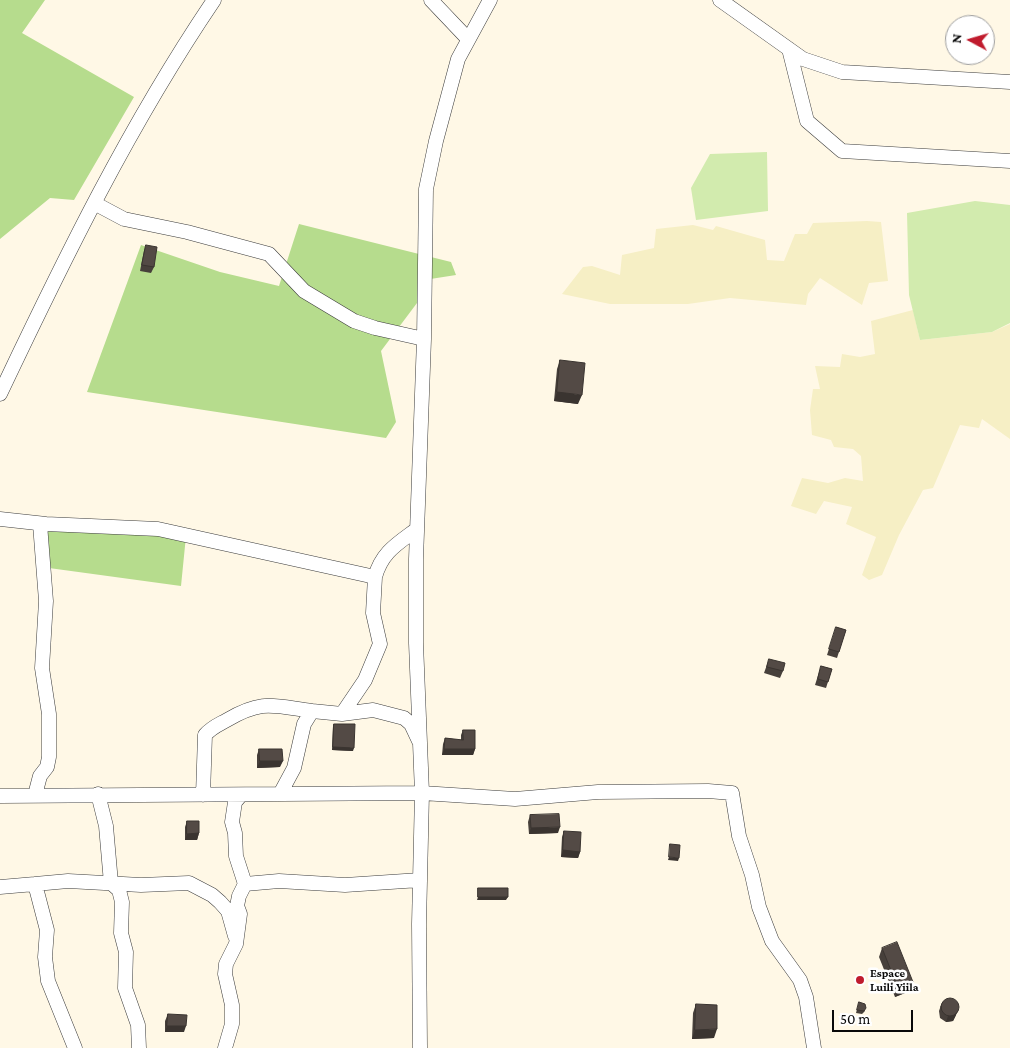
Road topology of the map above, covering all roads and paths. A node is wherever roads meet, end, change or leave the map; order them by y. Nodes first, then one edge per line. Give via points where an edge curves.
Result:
1 (214, 0) edge
2 (431, 0) edge
3 (490, 0) edge
4 (720, 0) edge
5 (468, 39) junction
6 (789, 49) junction
7 (1010, 82) edge
8 (1010, 161) edge
9 (94, 203) junction
10 (424, 339) junction
11 (0, 394) edge
12 (0, 519) edge
13 (40, 524) junction
14 (417, 528) junction
15 (375, 577) junction
16 (312, 711) junction
17 (342, 714) junction
18 (422, 746) junction
19 (422, 793) junction
20 (98, 794) junction
21 (280, 794) junction
22 (34, 795) junction
23 (203, 795) junction
24 (241, 795) junction
25 (0, 796) edge
26 (420, 880) junction
27 (111, 882) junction
28 (35, 884) junction
29 (245, 884) junction
30 (0, 887) edge
31 (237, 941) junction
32 (75, 1048) edge
33 (140, 1048) edge
34 (225, 1048) edge
35 (420, 1048) edge
36 (814, 1048) edge

1 - 9 street via 139,120
2 - 5 street
3 - 5 street
4 - 6 street
5 - 10 street via 458,59 426,189
6 - 7 street via 803,59 842,72
6 - 8 street via 807,121 842,151
9 - 10 street via 124,219 269,254 304,291 354,321
9 - 11 street
10 - 14 street
12 - 13 street
13 - 15 street via 158,529
13 - 22 street via 46,601 42,668 49,714 49,758
14 - 15 street via 384,555
14 - 18 street via 416,644
15 - 17 street via 372,613 380,644 365,680
16 - 17 street
16 - 21 street via 304,724 294,768
16 - 23 street via 262,705 244,709 210,728 205,735
17 - 18 street via 373,710 404,718 411,724
18 - 19 street
19 - 21 street
19 - 26 street
19 - 36 street via 515,800 598,792 732,793 739,836 758,907 772,941 800,980
20 - 22 street
20 - 23 street
20 - 27 street via 106,826
21 - 24 street
22 - 25 street
23 - 24 street
24 - 29 street via 235,802 232,822 236,856
26 - 29 street via 345,885 279,881
26 - 35 street
27 - 28 street
27 - 31 street via 141,885 189,883 212,895 228,911
27 - 33 street via 122,902 125,988 138,1026
28 - 30 street
28 - 32 street via 47,930 45,957 48,981
29 - 31 street via 237,906 240,914
31 - 34 street via 226,964 232,1024

